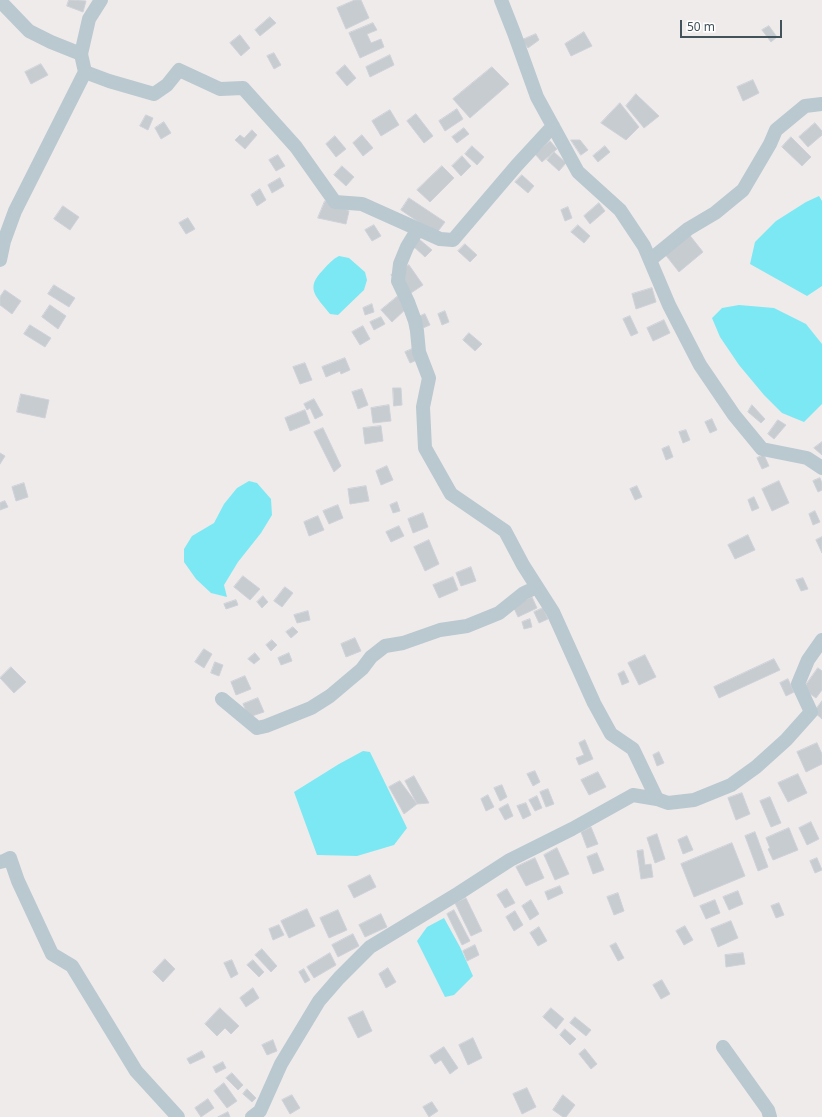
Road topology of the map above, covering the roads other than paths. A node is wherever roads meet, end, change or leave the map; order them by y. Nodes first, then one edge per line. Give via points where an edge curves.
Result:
1 (101, 0) edge
2 (501, 0) edge
3 (0, 1) edge
4 (81, 54) junction
5 (85, 72) junction
6 (822, 104) edge
7 (553, 126) junction
8 (418, 229) junction
9 (0, 260) edge
10 (650, 260) junction
11 (822, 468) edge
12 (537, 587) junction
13 (822, 640) edge
14 (222, 699) dead end
15 (657, 799) junction
16 (0, 862) edge
17 (723, 1046) dead end
18 (178, 1117) edge
19 (252, 1117) edge
20 (770, 1117) edge

1 - 4 street via 89,19
2 - 7 street via 537,97
3 - 4 street via 29,31
4 - 5 street
5 - 8 street via 154,94 167,85 179,70 220,89 243,88 296,147 335,202 362,204
5 - 9 street via 15,211
6 - 10 street via 806,106 776,130 743,190
7 - 8 street via 453,240 440,239
7 - 10 street via 578,172 620,210 644,246
8 - 12 street via 400,264 398,281 415,321 419,352 429,378 423,407 425,448 451,494 505,531
10 - 11 street via 669,305 700,365 734,415 762,449 807,458
12 - 14 street via 524,593 499,613 467,626 440,630 403,643 385,646 330,696 310,708 266,726 258,728
12 - 15 street via 553,612 594,703 611,734 633,749
13 - 15 street via 808,660 798,684 811,712 786,740 731,785 694,800 668,803
15 - 19 street via 633,795 510,860 370,947 319,1001 281,1064 260,1111
16 - 18 street via 10,858 52,954 72,966 136,1071
17 - 20 street via 768,1110

